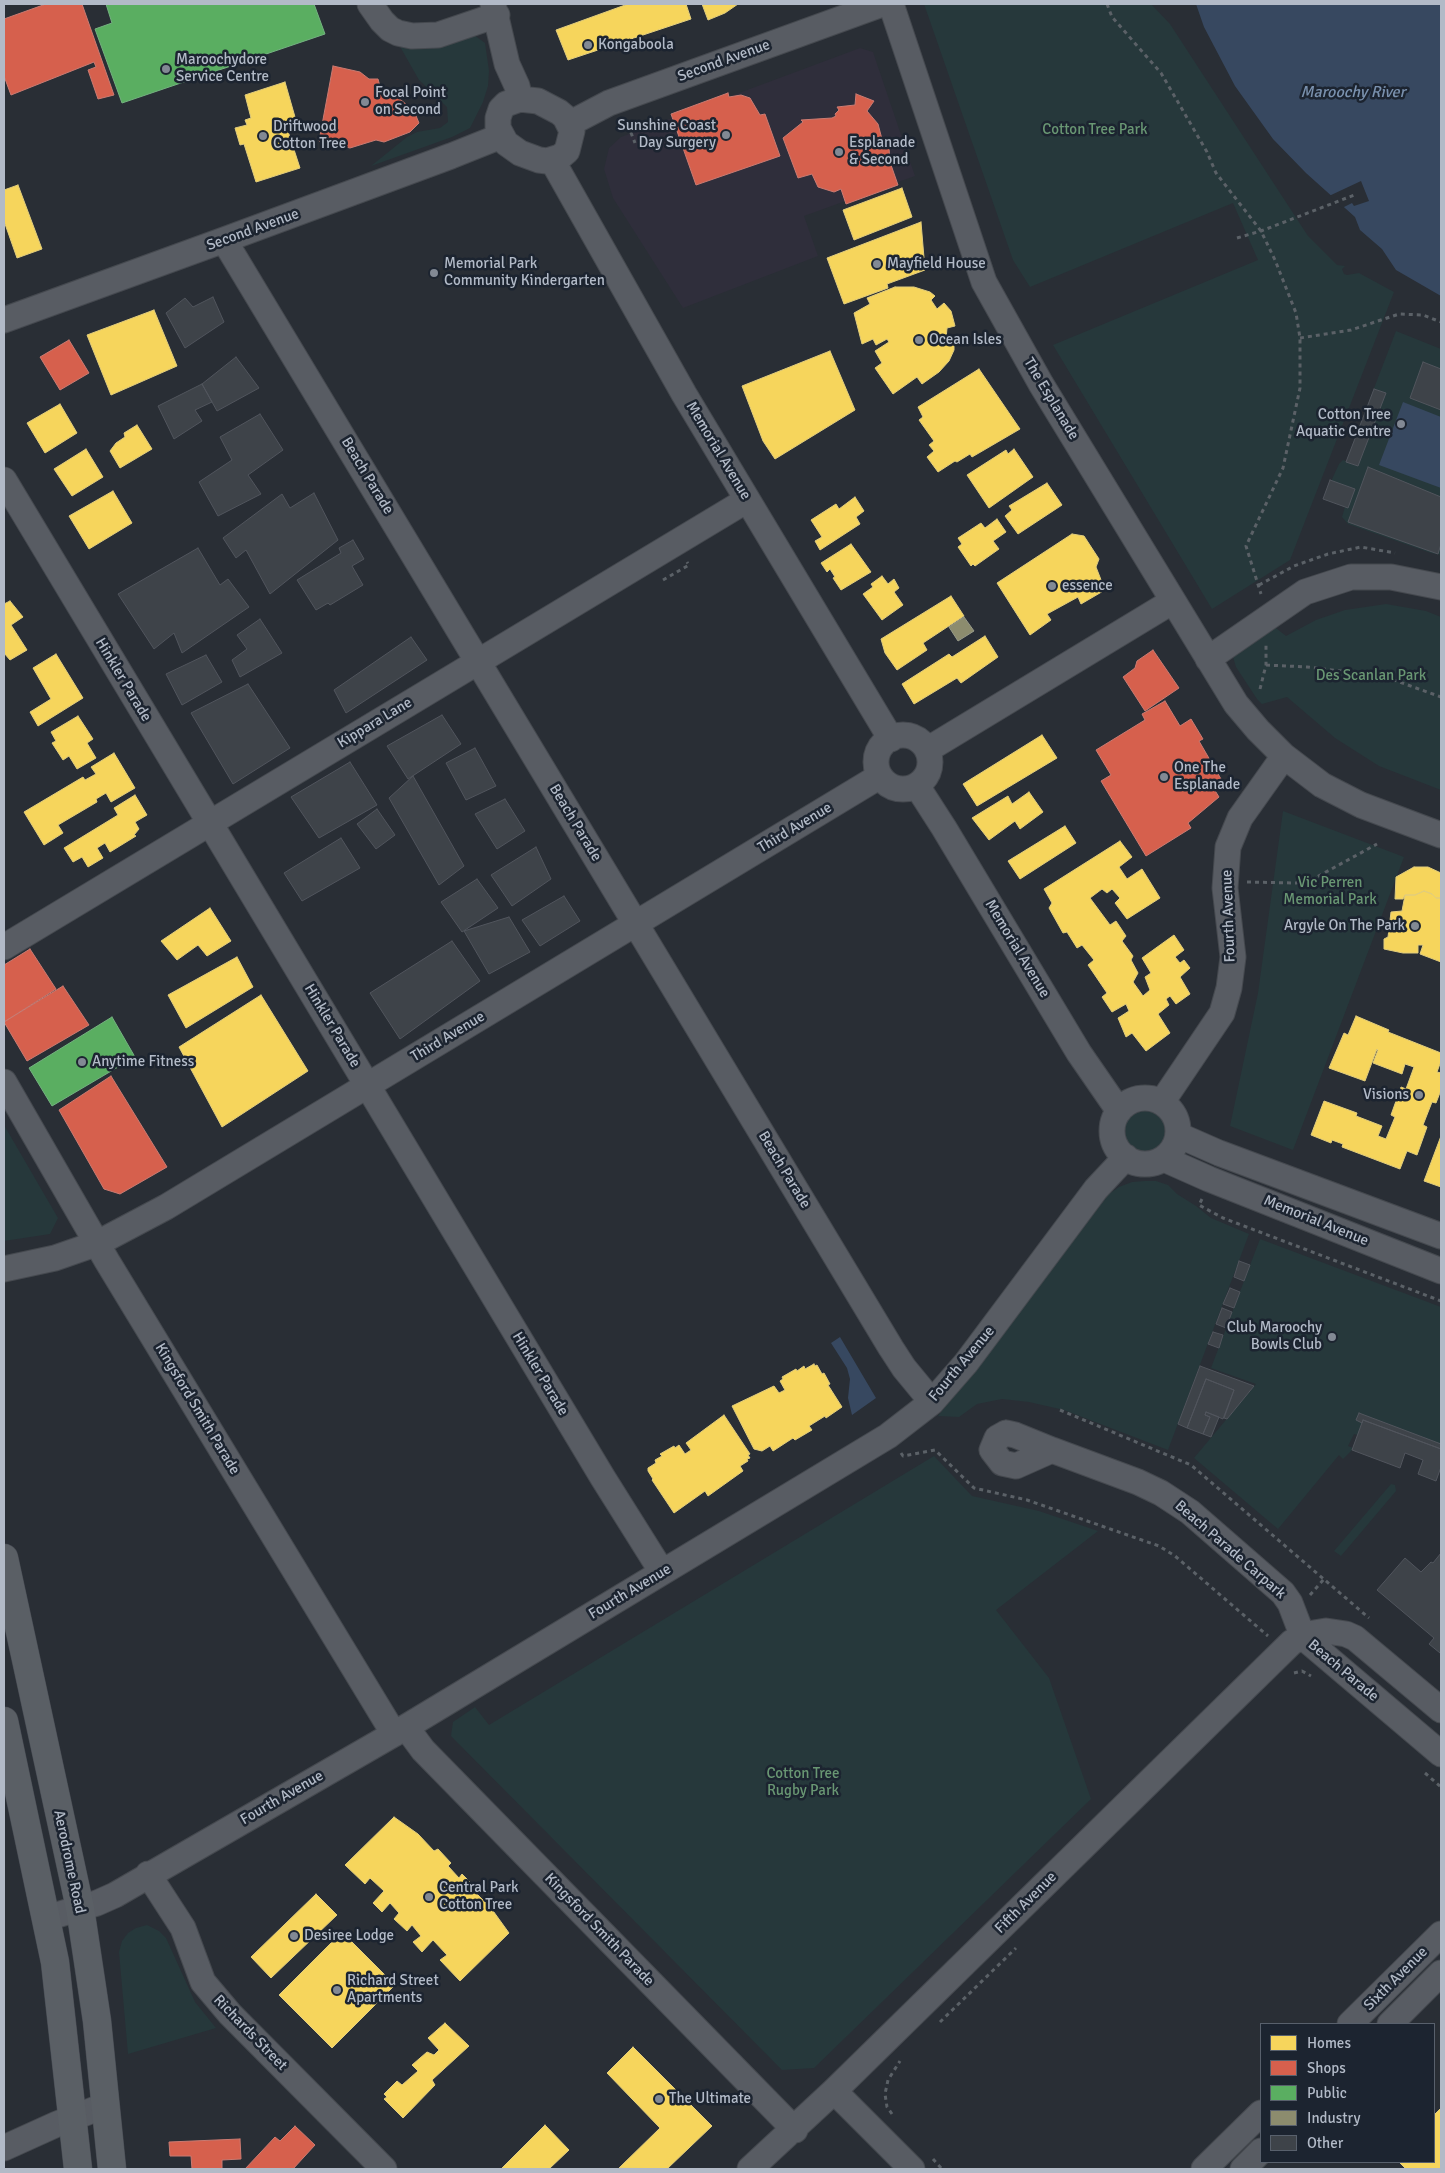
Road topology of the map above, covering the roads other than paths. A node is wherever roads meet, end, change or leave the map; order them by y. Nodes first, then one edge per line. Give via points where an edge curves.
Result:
1 (370, 4) edge
2 (882, 4) edge
3 (891, 4) edge
4 (495, 10) edge
5 (520, 99) junction
6 (569, 124) junction
7 (501, 136) junction
8 (552, 160) junction
9 (224, 240) junction
10 (4, 320) edge
11 (4, 480) edge
12 (747, 500) junction
13 (1441, 587) edge
14 (1173, 601) junction
15 (1208, 659) junction
16 (478, 661) junction
17 (890, 739) junction
18 (927, 750) junction
19 (1284, 756) junction
20 (880, 776) junction
21 (917, 786) junction
22 (209, 823) junction
23 (1441, 835) edge
24 (635, 924) junction
25 (4, 947) edge
26 (4, 1082) edge
27 (368, 1086) junction
28 (1162, 1102) junction
29 (1119, 1111) junction
30 (1178, 1135) junction
31 (1126, 1158) junction
32 (1164, 1159) junction
33 (1441, 1236) edge
34 (98, 1243) junction
35 (4, 1269) edge
36 (1441, 1271) edge
37 (932, 1402) junction
38 (1052, 1450) dead end
39 (4, 1558) edge
40 (662, 1572) junction
41 (1293, 1643) junction
42 (1441, 1710) edge
43 (4, 1721) edge
44 (400, 1731) junction
45 (1441, 1754) edge
46 (148, 1874) junction
47 (80, 1908) junction
48 (47, 1918) junction
49 (1441, 1934) edge
50 (1441, 1974) edge
51 (1351, 2023) edge
52 (1391, 2023) edge
53 (834, 2092) junction
54 (106, 2105) junction
55 (1260, 2114) edge
56 (72, 2118) junction
57 (795, 2130) junction
58 (4, 2148) edge
59 (1260, 2152) edge
60 (920, 2162) edge
61 (78, 2169) edge
62 (112, 2169) edge
63 (384, 2169) edge
64 (750, 2169) edge
65 (1204, 2169) edge
66 (1243, 2169) edge

1 - 4 street via 390,29 412,36 438,35
2 - 6 street, Second Avenue via 610,103
3 - 14 street, The Esplanade via 984,282 1036,376
4 - 5 street via 507,64
5 - 6 street via 538,101 551,107 560,112
5 - 7 street via 512,100 501,109 498,128
6 - 8 street via 572,131 566,151
7 - 8 street via 520,153 539,160
7 - 9 street, Second Avenue
8 - 12 street, Memorial Avenue
9 - 10 street, Second Avenue
9 - 16 street, Beach Parade
11 - 22 street, Hinkler Parade
12 - 16 street, Kippara Lane
12 - 17 street, Memorial Avenue
13 - 15 street via 1391,577 1351,577 1305,592
14 - 15 street, The Esplanade
14 - 18 street
15 - 19 street, The Esplanade via 1236,704
16 - 22 street, Kippara Lane
16 - 24 street, Beach Parade
17 - 18 street via 898,736 915,738
17 - 20 street via 877,759
18 - 21 street via 930,766
19 - 23 street, The Esplanade via 1322,785 1361,805
19 - 28 street, Fourth Avenue via 1240,818 1228,847 1225,888 1232,957 1222,1013
20 - 21 street via 892,787
20 - 24 street, Third Avenue
21 - 29 street, Memorial Avenue via 1080,1053
22 - 25 street, Kippara Lane
22 - 27 street, Hinkler Parade
24 - 27 street, Third Avenue
24 - 37 street, Beach Parade via 904,1368
26 - 34 street, Kingsford Smith Parade
27 - 34 street, Third Avenue via 166,1207
27 - 40 street, Hinkler Parade via 602,1478
28 - 29 street via 1134,1099
28 - 30 street via 1175,1116
29 - 31 street via 1112,1130 1118,1150
30 - 32 street via 1171,1152
30 - 33 street, Memorial Avenue
31 - 32 street via 1144,1164
31 - 37 street, Fourth Avenue via 1096,1189 966,1363
32 - 36 street, Memorial Avenue
34 - 35 street, Third Avenue via 55,1258
34 - 44 street, Kingsford Smith Parade
37 - 40 street, Fourth Avenue via 888,1436
38 - 41 street, Beach Parade Carpark via 1138,1482 1190,1512 1283,1593 1290,1603
39 - 47 main road, Aerodrome Road
40 - 44 street, Fourth Avenue
41 - 42 street, Beach Parade via 1326,1631 1355,1638
41 - 45 street, Beach Parade
41 - 53 street, Fifth Avenue
43 - 48 main road
44 - 46 street, Fourth Avenue
44 - 57 street, Kingsford Smith Parade via 423,1750
46 - 47 street, Fourth Avenue via 115,1895
46 - 63 street, Richards Street via 184,1928 202,1982
47 - 48 street, Fourth Avenue
47 - 54 main road, Aerodrome Road
48 - 56 main road via 61,2003
49 - 51 street, Sixth Avenue
50 - 52 street, Sixth Avenue
53 - 57 street, Fifth Avenue
53 - 60 street
54 - 56 street
54 - 62 main road, Aerodrome Road
55 - 65 street
56 - 58 street
56 - 61 main road
57 - 64 street, Fifth Avenue
59 - 66 street

